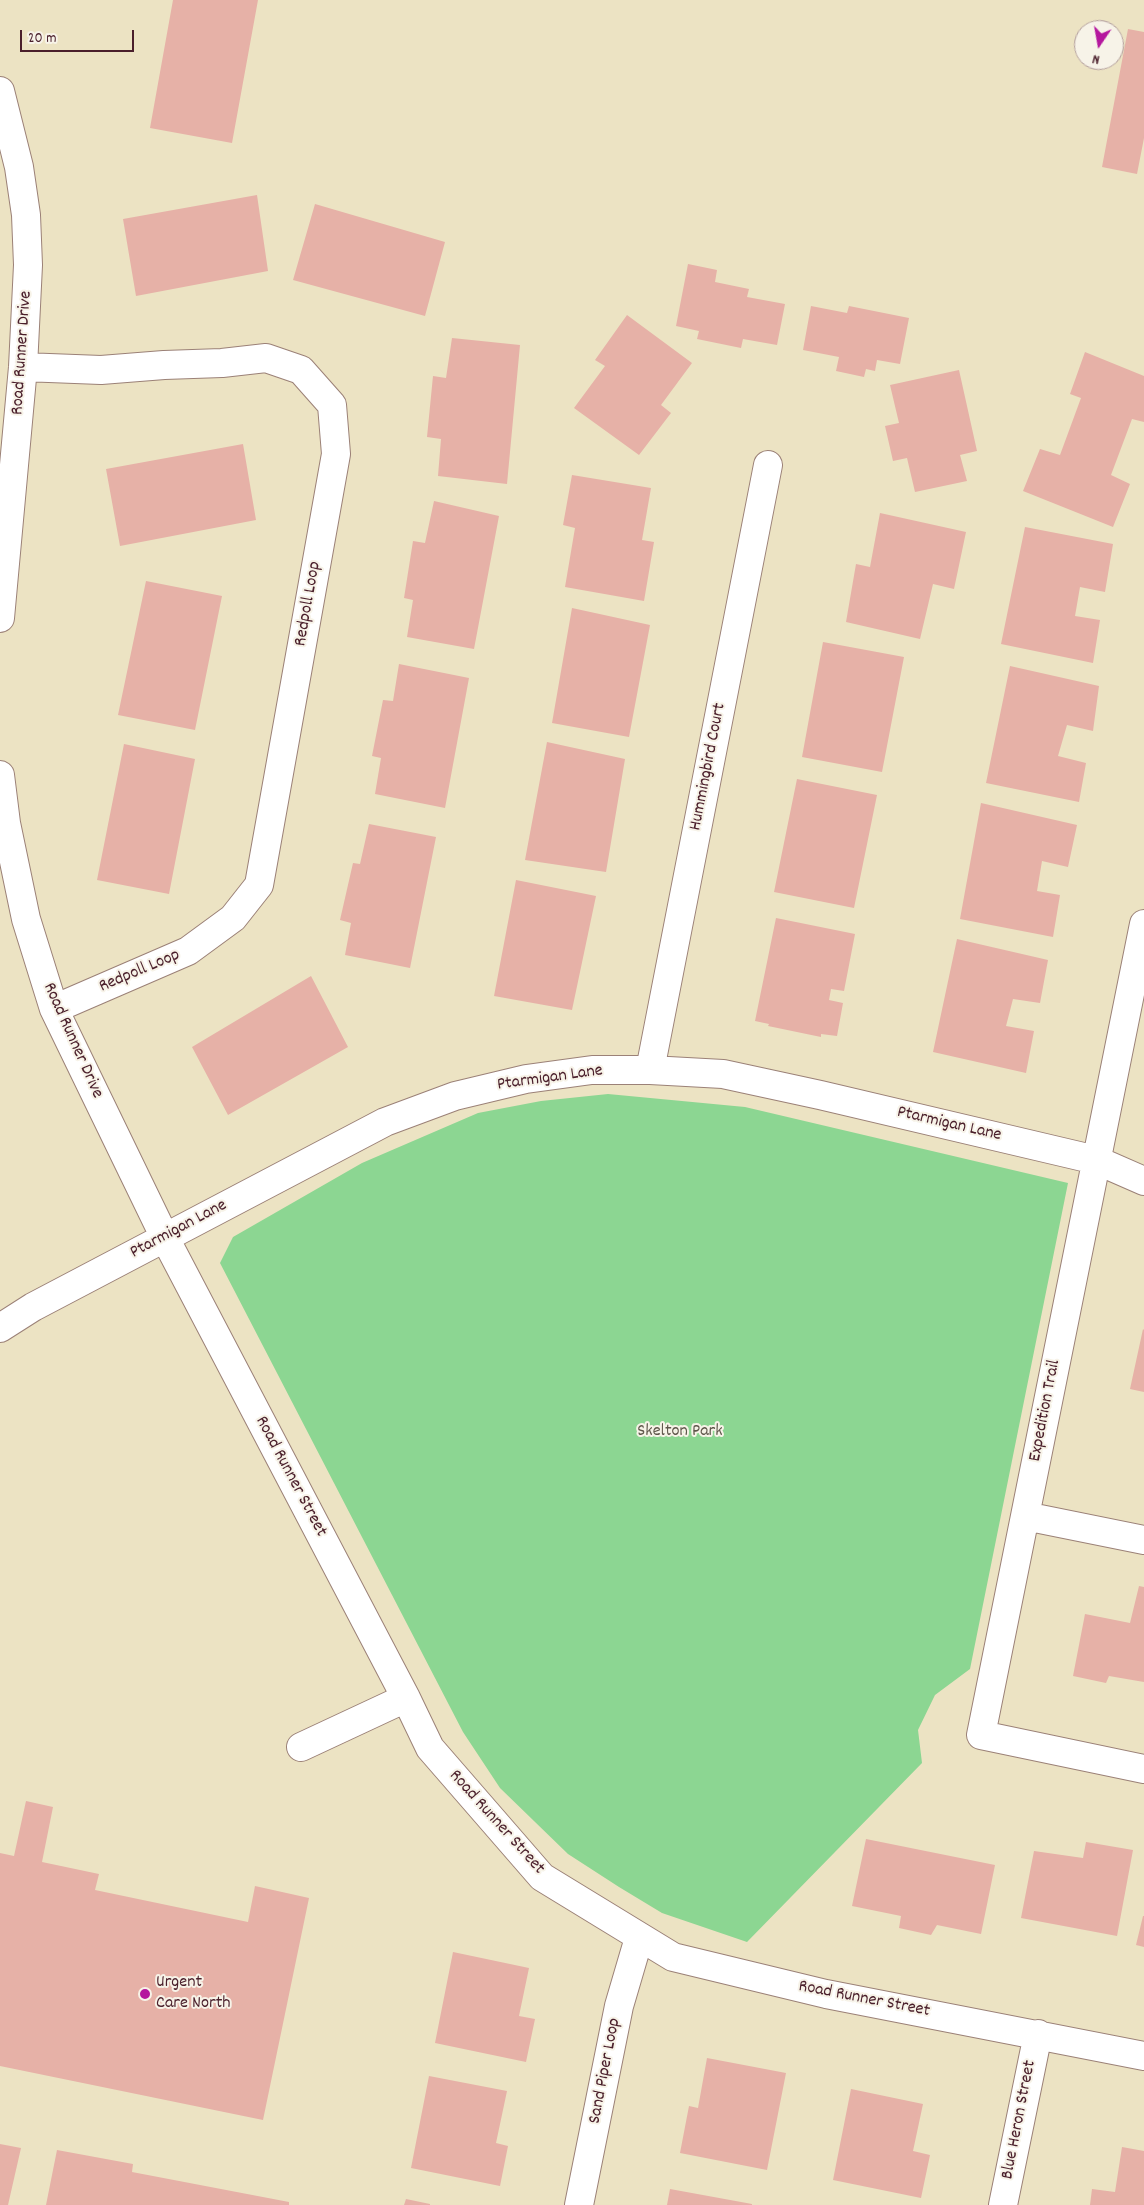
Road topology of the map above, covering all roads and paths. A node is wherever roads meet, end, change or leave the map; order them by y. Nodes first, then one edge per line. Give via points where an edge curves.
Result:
1 (0, 91) edge
2 (23, 367) junction
3 (768, 465) dead end
4 (0, 618) edge
5 (0, 775) edge
6 (1144, 924) edge
7 (54, 1009) junction
8 (650, 1070) junction
9 (1096, 1160) junction
10 (1144, 1181) edge
11 (165, 1238) junction
12 (0, 1328) edge
13 (1025, 1516) junction
14 (1144, 1540) edge
15 (406, 1698) junction
16 (301, 1747) dead end
17 (1144, 1769) edge
18 (639, 1938) junction
19 (1038, 2034) junction
20 (1144, 2056) edge
21 (579, 2205) edge
22 (1003, 2205) edge

1 - 2 street, Road Runner Drive via 19,167 26,215 28,265
2 - 4 street, Road Runner Drive
2 - 7 street, Redpoll Loop via 101,370 266,358 301,370 332,405 336,454 259,885 233,918 188,951
3 - 8 street, Hummingbird Court
5 - 7 street, Road Runner Drive via 6,823 26,919
6 - 9 street, Expedition Trail
7 - 11 street, Road Runner Drive
8 - 9 street, Ptarmigan Lane via 723,1074
8 - 11 street, Ptarmigan Lane via 592,1070 526,1079 455,1096 385,1122
9 - 10 street, Ptarmigan Lane
9 - 13 street, Expedition Trail
11 - 12 street, Ptarmigan Lane via 33,1307
11 - 15 street, Road Runner Street
13 - 14 street
13 - 17 street, Expedition Trail via 982,1735
15 - 16 street
15 - 18 street, Road Runner Street via 430,1748 542,1877
18 - 19 street, Road Runner Street via 673,1957 826,1994
18 - 21 street, Sand Piper Loop via 619,2006
19 - 20 street, Road Runner Street
19 - 22 street, Blue Heron Street

